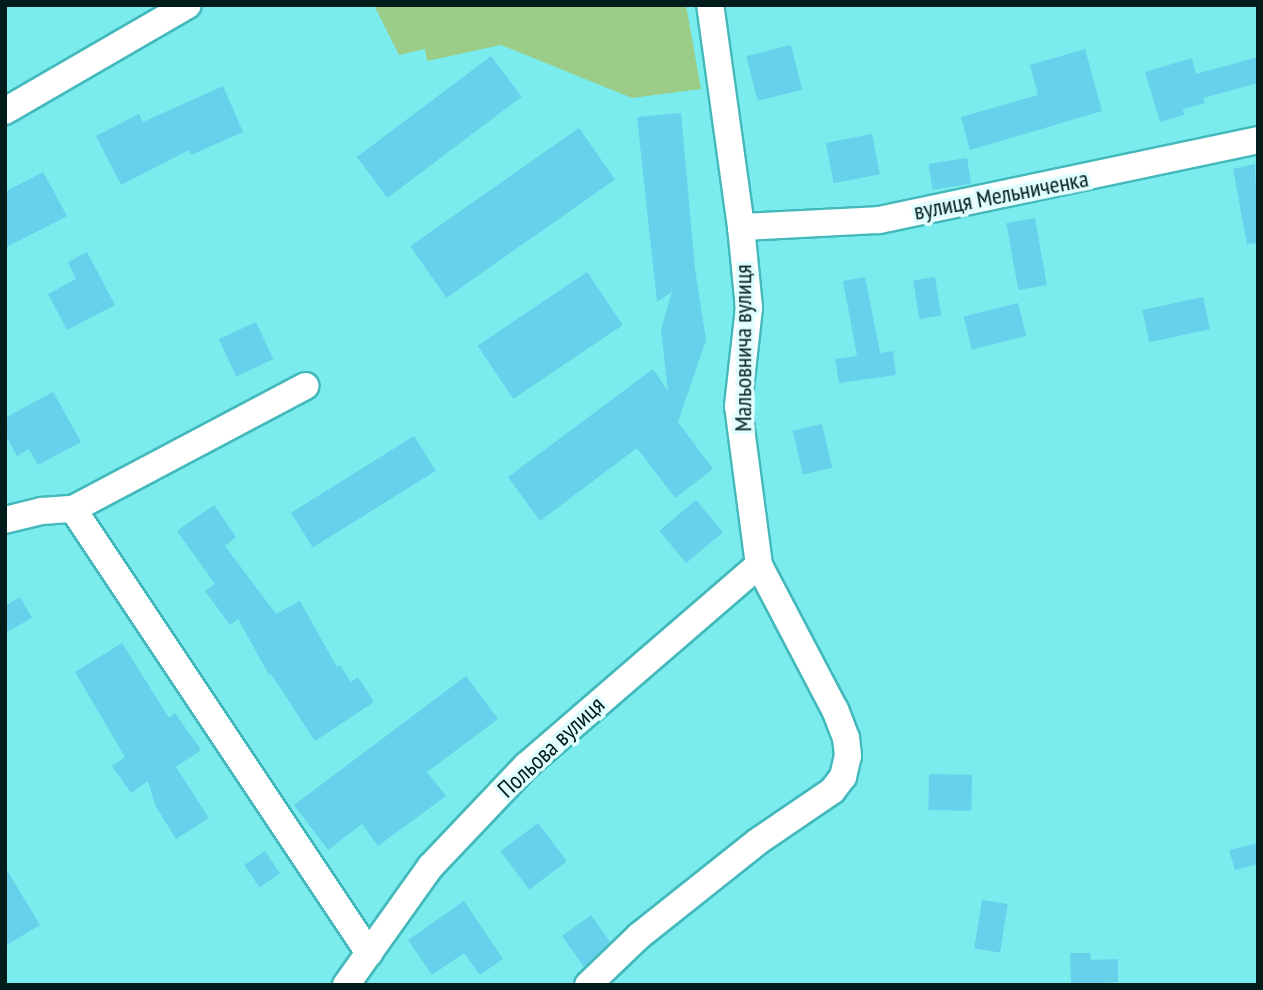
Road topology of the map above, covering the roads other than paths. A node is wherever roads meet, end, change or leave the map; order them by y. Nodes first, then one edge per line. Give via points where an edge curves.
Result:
1 (188, 5) edge
2 (710, 5) edge
3 (5, 111) edge
4 (1258, 140) edge
5 (741, 228) junction
6 (305, 386) dead end
7 (73, 509) junction
8 (5, 520) edge
9 (759, 565) junction
10 (369, 953) junction
11 (346, 985) edge
12 (588, 985) edge

1 - 3 street
2 - 5 street, Мальовнича вулиця
4 - 5 street, вулиця Мельниченка via 879,220
5 - 9 street, Мальовнича вулиця via 749,308 738,406
6 - 7 street
7 - 8 street
7 - 10 street
9 - 10 street, Польова вулиця via 527,765 431,866
9 - 12 street, Мальовнича вулиця via 835,710 846,738 843,777 832,791 639,936
10 - 11 street, Польова вулиця

